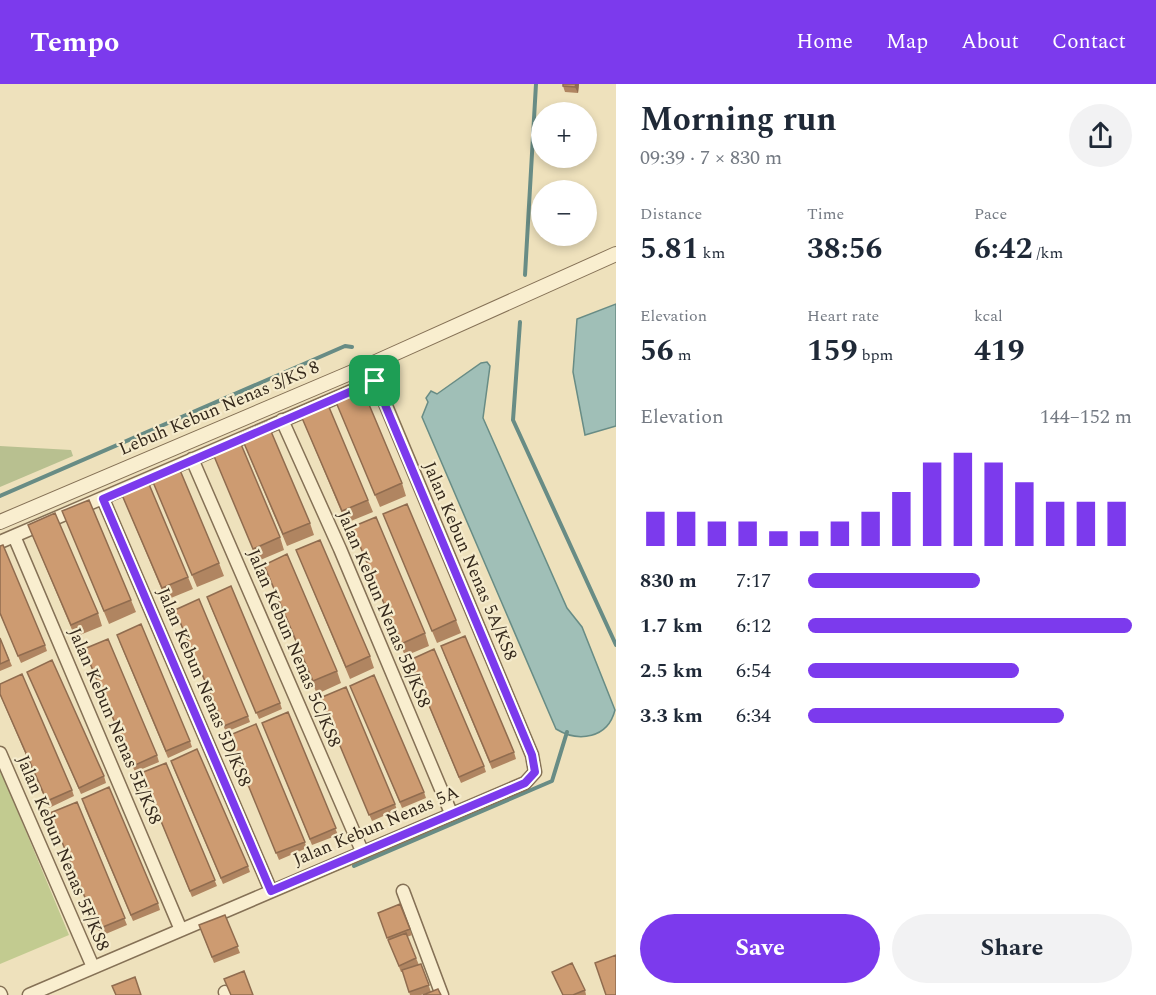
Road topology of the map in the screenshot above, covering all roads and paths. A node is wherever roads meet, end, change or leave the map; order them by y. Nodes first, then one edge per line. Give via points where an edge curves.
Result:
1 (616, 254) edge
2 (369, 365) junction
3 (375, 381) junction
4 (282, 420) junction
5 (192, 459) junction
6 (103, 499) junction
7 (0, 522) edge
8 (14, 536) junction
9 (0, 542) edge
10 (0, 753) edge
11 (535, 772) joint
12 (451, 813) junction
13 (362, 851) junction
14 (271, 891) junction
15 (403, 891) dead end
16 (181, 930) junction
17 (93, 967) junction
18 (29, 995) edge
19 (442, 995) edge

1 - 2 street, Lebuh Kebun Nenas 3/KS 8
2 - 3 street, Jalan Kebun Nenas 5A/KS8
2 - 7 street, Lebuh Kebun Nenas 3/KS 8
3 - 4 street
3 - 11 street, Jalan Kebun Nenas 5A/KS8 via 532,755
4 - 5 street
4 - 12 street, Jalan Kebun Nenas 5B/KS8
5 - 6 street
5 - 13 street, Jalan Kebun Nenas 5C/KS8
6 - 8 street
6 - 14 street, Jalan Kebun Nenas 5D/KS8
8 - 9 street
8 - 16 street, Jalan Kebun Nenas 5E/KS8
10 - 17 street, Jalan Kebun Nenas 5F/KS8
11 - 12 street, Jalan Kebun Nenas 5A via 525,783
12 - 13 street, Jalan Kebun Nenas 5A
13 - 14 street, Jalan Kebun Nenas 5A
14 - 16 street, Jalan Kebun Nenas 5A
15 - 19 street
16 - 17 street, Jalan Kebun Nenas 5A
17 - 18 street, Jalan Kebun Nenas 5A

